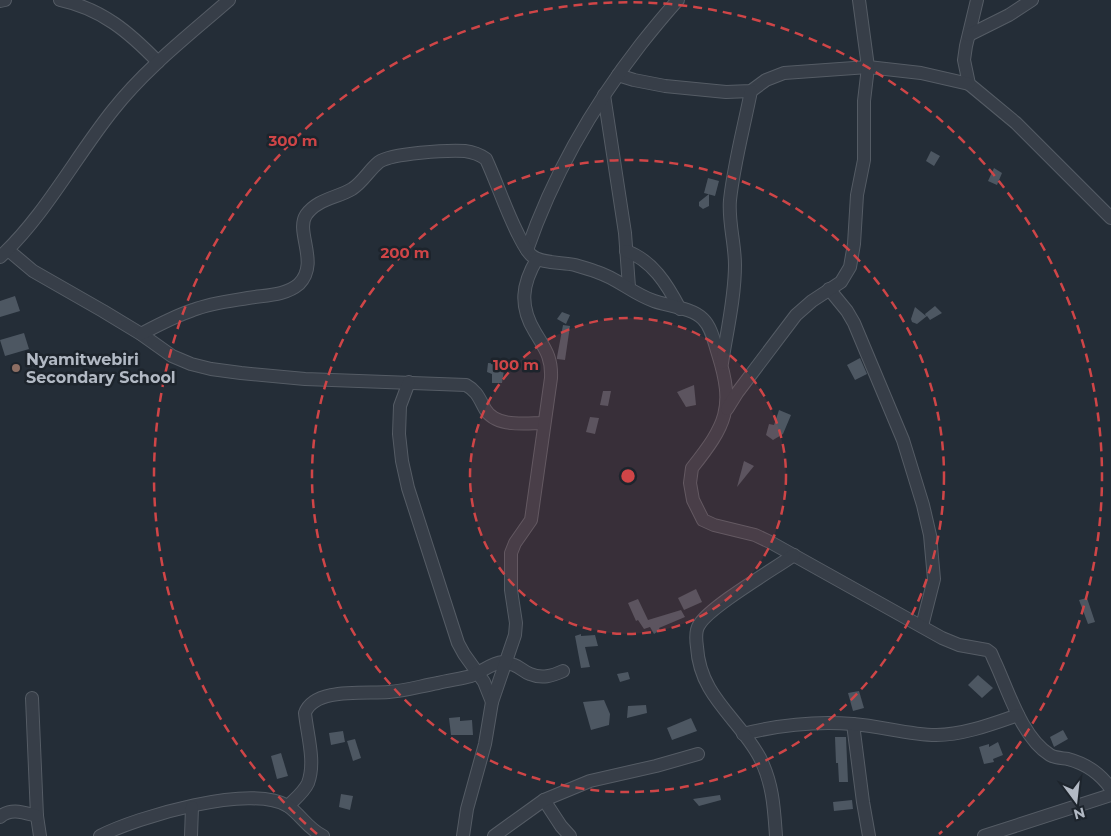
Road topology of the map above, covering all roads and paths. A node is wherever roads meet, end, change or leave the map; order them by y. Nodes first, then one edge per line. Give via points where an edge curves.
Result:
1 (5, 0) edge
2 (60, 0) edge
3 (229, 0) edge
4 (678, 0) edge
5 (859, 0) edge
6 (977, 0) edge
7 (1032, 0) edge
8 (0, 1) edge
9 (968, 35) junction
10 (158, 62) junction
11 (868, 67) junction
12 (618, 74) junction
13 (969, 84) junction
14 (751, 91) junction
15 (604, 95) junction
16 (1111, 218) edge
17 (527, 250) junction
18 (626, 251) junction
19 (4, 254) edge
20 (537, 259) junction
21 (628, 287) junction
22 (829, 290) junction
23 (680, 308) junction
24 (141, 334) junction
25 (722, 366) junction
26 (409, 382) junction
27 (725, 413) junction
28 (544, 423) junction
29 (794, 555) junction
30 (922, 626) junction
31 (505, 662) junction
32 (563, 671) dead end
33 (478, 673) junction
34 (32, 698) dead end
35 (492, 702) junction
36 (1018, 715) junction
37 (853, 724) junction
38 (743, 734) junction
39 (698, 754) dead end
40 (1111, 789) edge
41 (1111, 795) edge
42 (544, 800) junction
43 (288, 806) junction
44 (192, 807) junction
45 (37, 816) junction
46 (0, 817) edge
47 (40, 836) edge
48 (100, 836) edge
49 (191, 836) edge
50 (322, 836) edge
51 (463, 836) edge
52 (494, 836) edge
53 (570, 836) edge
54 (776, 836) edge
55 (869, 836) edge
56 (984, 836) edge

1 - 8 street
2 - 10 street via 95,12 120,26
3 - 10 street
4 - 12 street
5 - 11 street
6 - 9 street
7 - 9 street
9 - 13 street via 964,60
10 - 19 street via 114,108 33,220
11 - 13 street via 921,73
11 - 14 street via 784,72
11 - 22 street via 864,101 864,160 856,206 853,256 844,279
12 - 14 street via 665,86
12 - 15 street
13 - 16 street via 1016,123
14 - 25 street via 730,202 735,274
15 - 17 street via 553,184
15 - 18 street
17 - 20 street
17 - 24 street via 486,159 465,151 390,157 379,162 352,188 313,207 305,217 308,262 299,283 278,294 220,302 192,310
18 - 21 street
18 - 23 street via 640,257 654,270
19 - 24 street
20 - 21 street via 599,272
20 - 28 street via 524,290 528,317 547,350 552,366
21 - 23 street via 653,301
22 - 27 street via 796,315
22 - 30 street via 855,326 902,440 923,505 930,535 934,579
23 - 25 street via 694,312 704,320
24 - 26 street via 172,356 211,369 305,378
25 - 27 street via 727,391
26 - 28 street via 466,385 475,390 494,419
26 - 33 street via 400,406 399,434 408,488 458,643
27 - 29 street via 716,435 690,470 698,512 703,520 714,526 755,535
28 - 31 street via 531,520 512,553 511,590 516,623 513,644
29 - 30 street
29 - 38 street via 724,602 699,625 696,636 701,672
30 - 36 street via 959,645 991,653
31 - 32 street via 541,677
31 - 33 street
31 - 35 street
33 - 35 street
33 - 43 street via 402,691 339,694 312,702 304,713 310,757 308,782
34 - 45 street
35 - 51 street
36 - 37 street via 936,735
36 - 40 street via 1027,731 1048,754 1091,768
37 - 38 street via 792,725
37 - 55 street
38 - 54 street via 759,757 770,782
39 - 42 street via 590,781
41 - 56 street
42 - 52 street
42 - 53 street
43 - 44 street via 248,798
43 - 50 street
44 - 48 street via 151,816
44 - 49 street
45 - 46 street via 20,811 5,812
45 - 47 street

